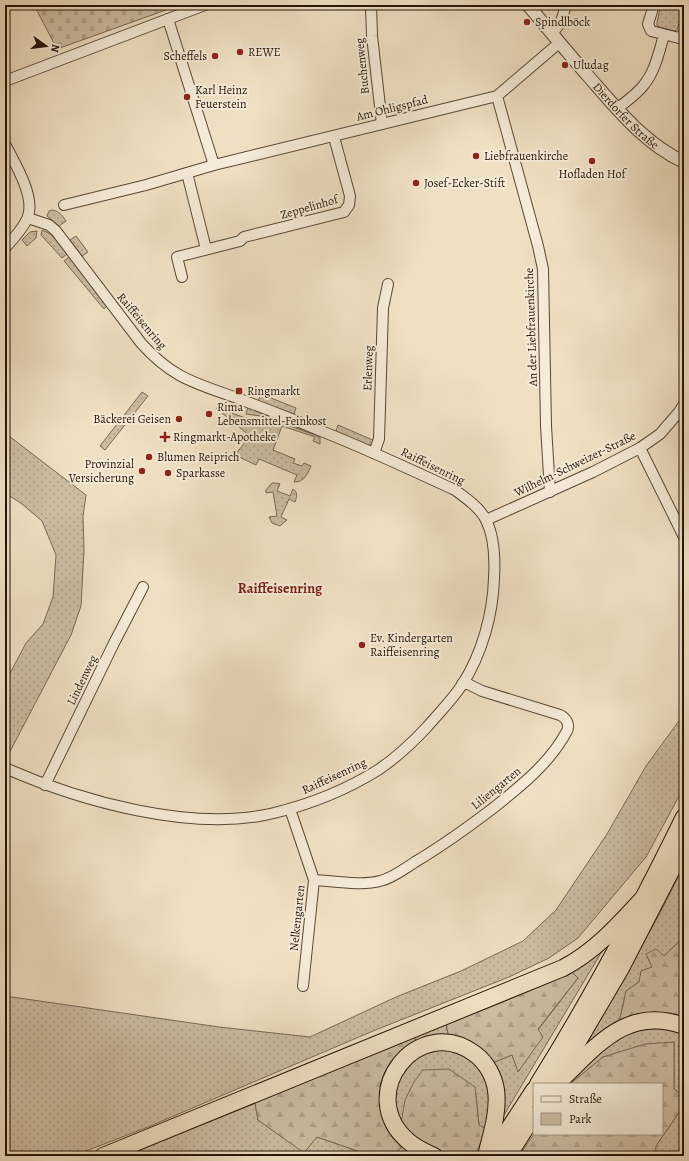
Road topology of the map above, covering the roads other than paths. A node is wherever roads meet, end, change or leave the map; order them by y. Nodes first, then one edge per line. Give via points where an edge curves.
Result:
1 (205, 5) edge
2 (371, 5) edge
3 (528, 5) edge
4 (566, 5) edge
5 (654, 5) edge
6 (168, 19) junction
7 (684, 33) edge
8 (664, 35) junction
9 (556, 38) junction
10 (5, 82) edge
11 (497, 96) junction
12 (617, 109) junction
13 (382, 124) junction
14 (334, 137) junction
15 (5, 144) edge
16 (684, 162) edge
17 (214, 165) junction
18 (187, 173) junction
19 (64, 205) dead end
20 (28, 218) junction
21 (5, 248) edge
22 (206, 249) junction
23 (182, 277) dead end
24 (388, 284) dead end
25 (684, 404) edge
26 (640, 448) junction
27 (374, 453) junction
28 (550, 492) junction
29 (486, 520) junction
30 (684, 537) edge
31 (143, 587) dead end
32 (462, 684) junction
33 (5, 768) edge
34 (45, 785) junction
35 (290, 809) junction
36 (684, 817) edge
37 (684, 846) edge
38 (314, 880) junction
39 (646, 895) junction
40 (304, 986) dead end
41 (684, 1026) edge
42 (539, 1083) edge
43 (556, 1083) edge
44 (556, 1083) edge
45 (533, 1092) edge
46 (533, 1117) edge
47 (103, 1156) edge
48 (434, 1156) edge
49 (486, 1156) edge
50 (491, 1156) edge
51 (508, 1156) edge

1 - 6 street
2 - 13 street, Buchenweg
3 - 9 street, Dierdorfer Straße
4 - 9 street, Am Ohligspfad
5 - 8 street via 648,24 651,31
6 - 10 street
6 - 17 street
7 - 8 street via 679,38
8 - 12 street via 650,76 643,87
9 - 11 street, Am Ohligspfad
9 - 12 street, Dierdorfer Straße
11 - 13 street, Am Ohligspfad
11 - 28 street, An der Liebfrauenkirche via 543,269 546,434
12 - 16 street, Dierdorfer Straße via 655,146
13 - 14 street, Am Ohligspfad
14 - 17 street, Am Ohligspfad
14 - 22 street, Zeppelinhof via 350,196 349,205 344,212
15 - 20 street via 26,188
17 - 18 street, Am Ohligspfad
18 - 19 street, Am Ohligspfad
18 - 22 street
20 - 21 street
20 - 27 street, Raiffeisenring via 45,223 56,231 141,343 173,372 196,384 295,420
22 - 23 street, Zeppelinhof via 176,257
24 - 27 street, Erlenweg via 383,308 379,439
25 - 26 street, Wilhelm-Schweizer-Straße via 660,434
26 - 28 street, Wilhelm-Schweizer-Straße
26 - 30 street
27 - 29 street, Raiffeisenring via 455,490 467,498
28 - 29 street, Wilhelm-Schweizer-Straße
29 - 32 street, Raiffeisenring via 494,556 493,598 480,648
31 - 34 street, Lindenweg
32 - 35 street, Raiffeisenring via 416,739 379,770 319,800
32 - 38 street, Liliengarten via 564,717 569,726 567,731 550,757 516,789 443,845 391,877 368,883
33 - 34 street, Raiffeisenring
34 - 35 street, Raiffeisenring via 104,802 186,818 260,816
35 - 38 street, Nelkengarten
36 - 39 highway
37 - 43 highway via 620,970
38 - 40 street, Nelkengarten
39 - 42 highway
39 - 47 highway via 602,942 563,968
41 - 44 highway via 655,1020 626,1025 596,1045
45 - 50 highway
46 - 51 highway
48 - 49 highway via 407,1140 398,1129 390,1114 388,1090 391,1078 404,1058 424,1046 436,1043 459,1045 470,1050 487,1066 493,1077 497,1101

